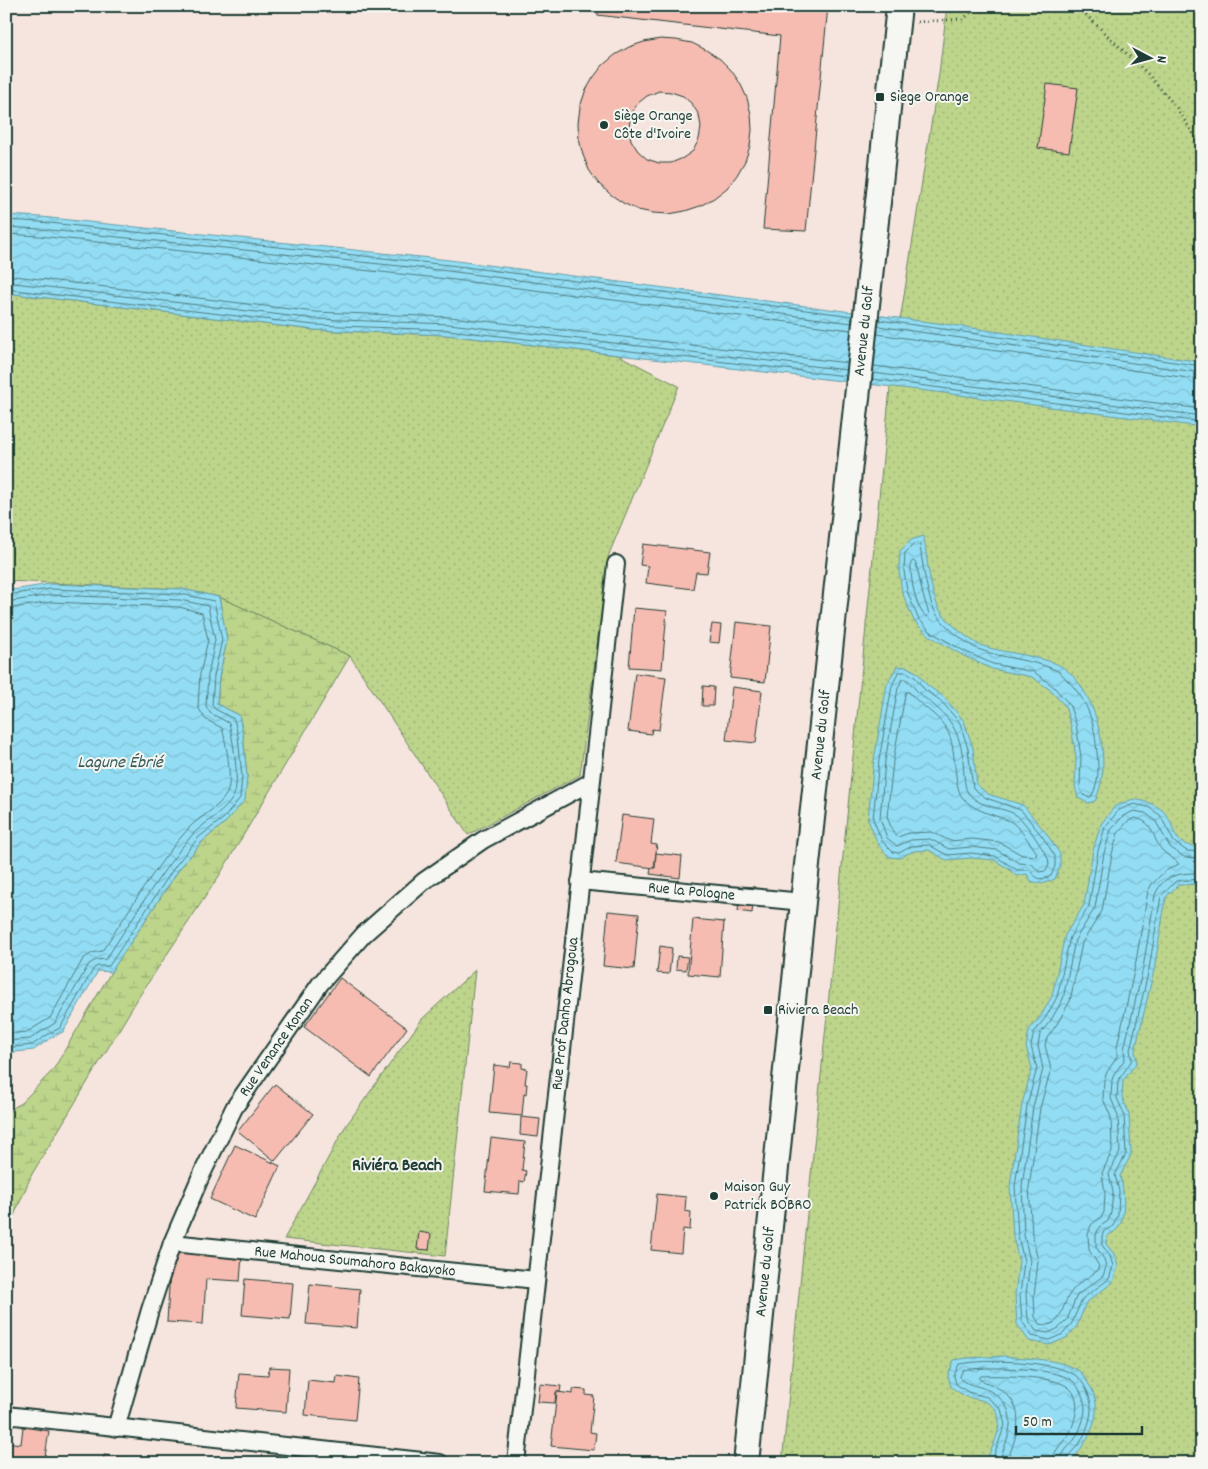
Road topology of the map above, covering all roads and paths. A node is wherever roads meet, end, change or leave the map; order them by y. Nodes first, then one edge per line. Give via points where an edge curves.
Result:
1 (978, 6) edge
2 (1068, 6) edge
3 (898, 15) edge
4 (1202, 147) edge
5 (616, 564) dead end
6 (590, 783) junction
7 (580, 881) junction
8 (803, 902) junction
9 (172, 1243) junction
10 (536, 1280) junction
11 (6, 1416) edge
12 (116, 1428) junction
13 (440, 1463) edge
14 (516, 1463) edge
15 (746, 1463) edge

1 - 3 path via 963,19
2 - 4 path via 1084,14 1147,73 1176,107
3 - 8 main road, Avenue du Golf
5 - 6 street, Rue Prof Danho Abrogoua
6 - 7 street, Rue Prof Danho Abrogoua
6 - 9 street, Rue Venance Konan via 483,840 424,881 364,934 320,984 234,1108
7 - 8 street, Rue la Pologne
7 - 10 street, Rue Prof Danho Abrogoua
8 - 15 main road, Avenue du Golf
9 - 10 street, Rue Mahoua Soumahoro Bakayoko
9 - 12 street, Rue Venance Konan
10 - 14 street, Rue Prof Danho Abrogoua
11 - 12 street
12 - 13 street

